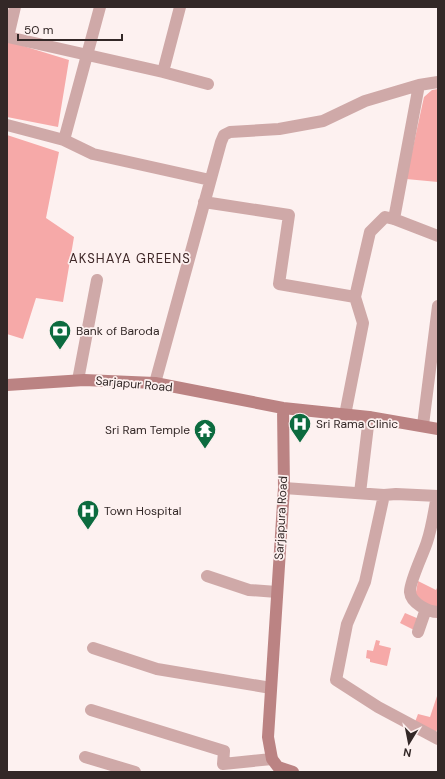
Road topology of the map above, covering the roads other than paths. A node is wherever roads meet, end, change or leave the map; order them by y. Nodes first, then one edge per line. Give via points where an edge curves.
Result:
1 (15, 7) edge
2 (100, 7) edge
3 (180, 7) edge
4 (87, 55) junction
5 (163, 72) junction
6 (438, 82) edge
7 (208, 84) dead end
8 (419, 85) junction
9 (7, 125) edge
10 (64, 140) junction
11 (210, 180) junction
12 (204, 202) junction
13 (394, 218) junction
14 (438, 236) edge
15 (97, 280) dead end
16 (355, 297) junction
17 (438, 306) edge
18 (78, 380) junction
19 (155, 383) junction
20 (7, 385) edge
21 (283, 408) junction
22 (346, 415) junction
23 (369, 417) junction
24 (422, 425) junction
25 (438, 429) edge
26 (284, 488) junction
27 (360, 493) junction
28 (384, 495) junction
29 (438, 496) edge
30 (207, 576) dead end
31 (277, 592) junction
32 (426, 609) junction
33 (438, 612) edge
34 (418, 632) dead end
35 (93, 648) dead end
36 (271, 688) junction
37 (91, 710) dead end
38 (438, 739) edge
39 (85, 758) dead end
40 (274, 766) edge
41 (221, 768) edge
42 (135, 772) edge
43 (293, 772) edge

1 - 4 street via 8,38
2 - 4 street
3 - 5 street
4 - 5 street
4 - 10 street
5 - 7 street
6 - 8 street
8 - 11 street via 365,101 322,121 279,129 230,132 224,135 221,142
8 - 13 street
9 - 10 street
10 - 11 street via 93,154
11 - 12 street
12 - 16 street via 290,215 279,284
12 - 19 street
13 - 14 street
13 - 16 street via 385,217 370,232
15 - 18 street
16 - 22 street via 364,323
17 - 24 street
18 - 19 main road, Sarjapur Road
18 - 20 main road, Sarjapur Road
19 - 21 main road, Sarjapur Road
21 - 22 main road
21 - 26 main road, Sarjapura Road
22 - 23 main road
23 - 24 main road
23 - 27 street
24 - 25 main road
26 - 27 street
26 - 31 main road, Sarjapura Road
27 - 28 street
28 - 29 street
28 - 38 street via 365,582 347,624 336,680 378,707
29 - 32 street via 427,541 410,592 414,602
30 - 31 street via 249,590
31 - 36 main road, Sarjapura Road
32 - 33 street
32 - 34 street
35 - 36 street via 157,669
36 - 40 main road, Sarjapura Road via 268,737
37 - 41 street via 224,751
39 - 42 street
40 - 41 street
40 - 43 main road

